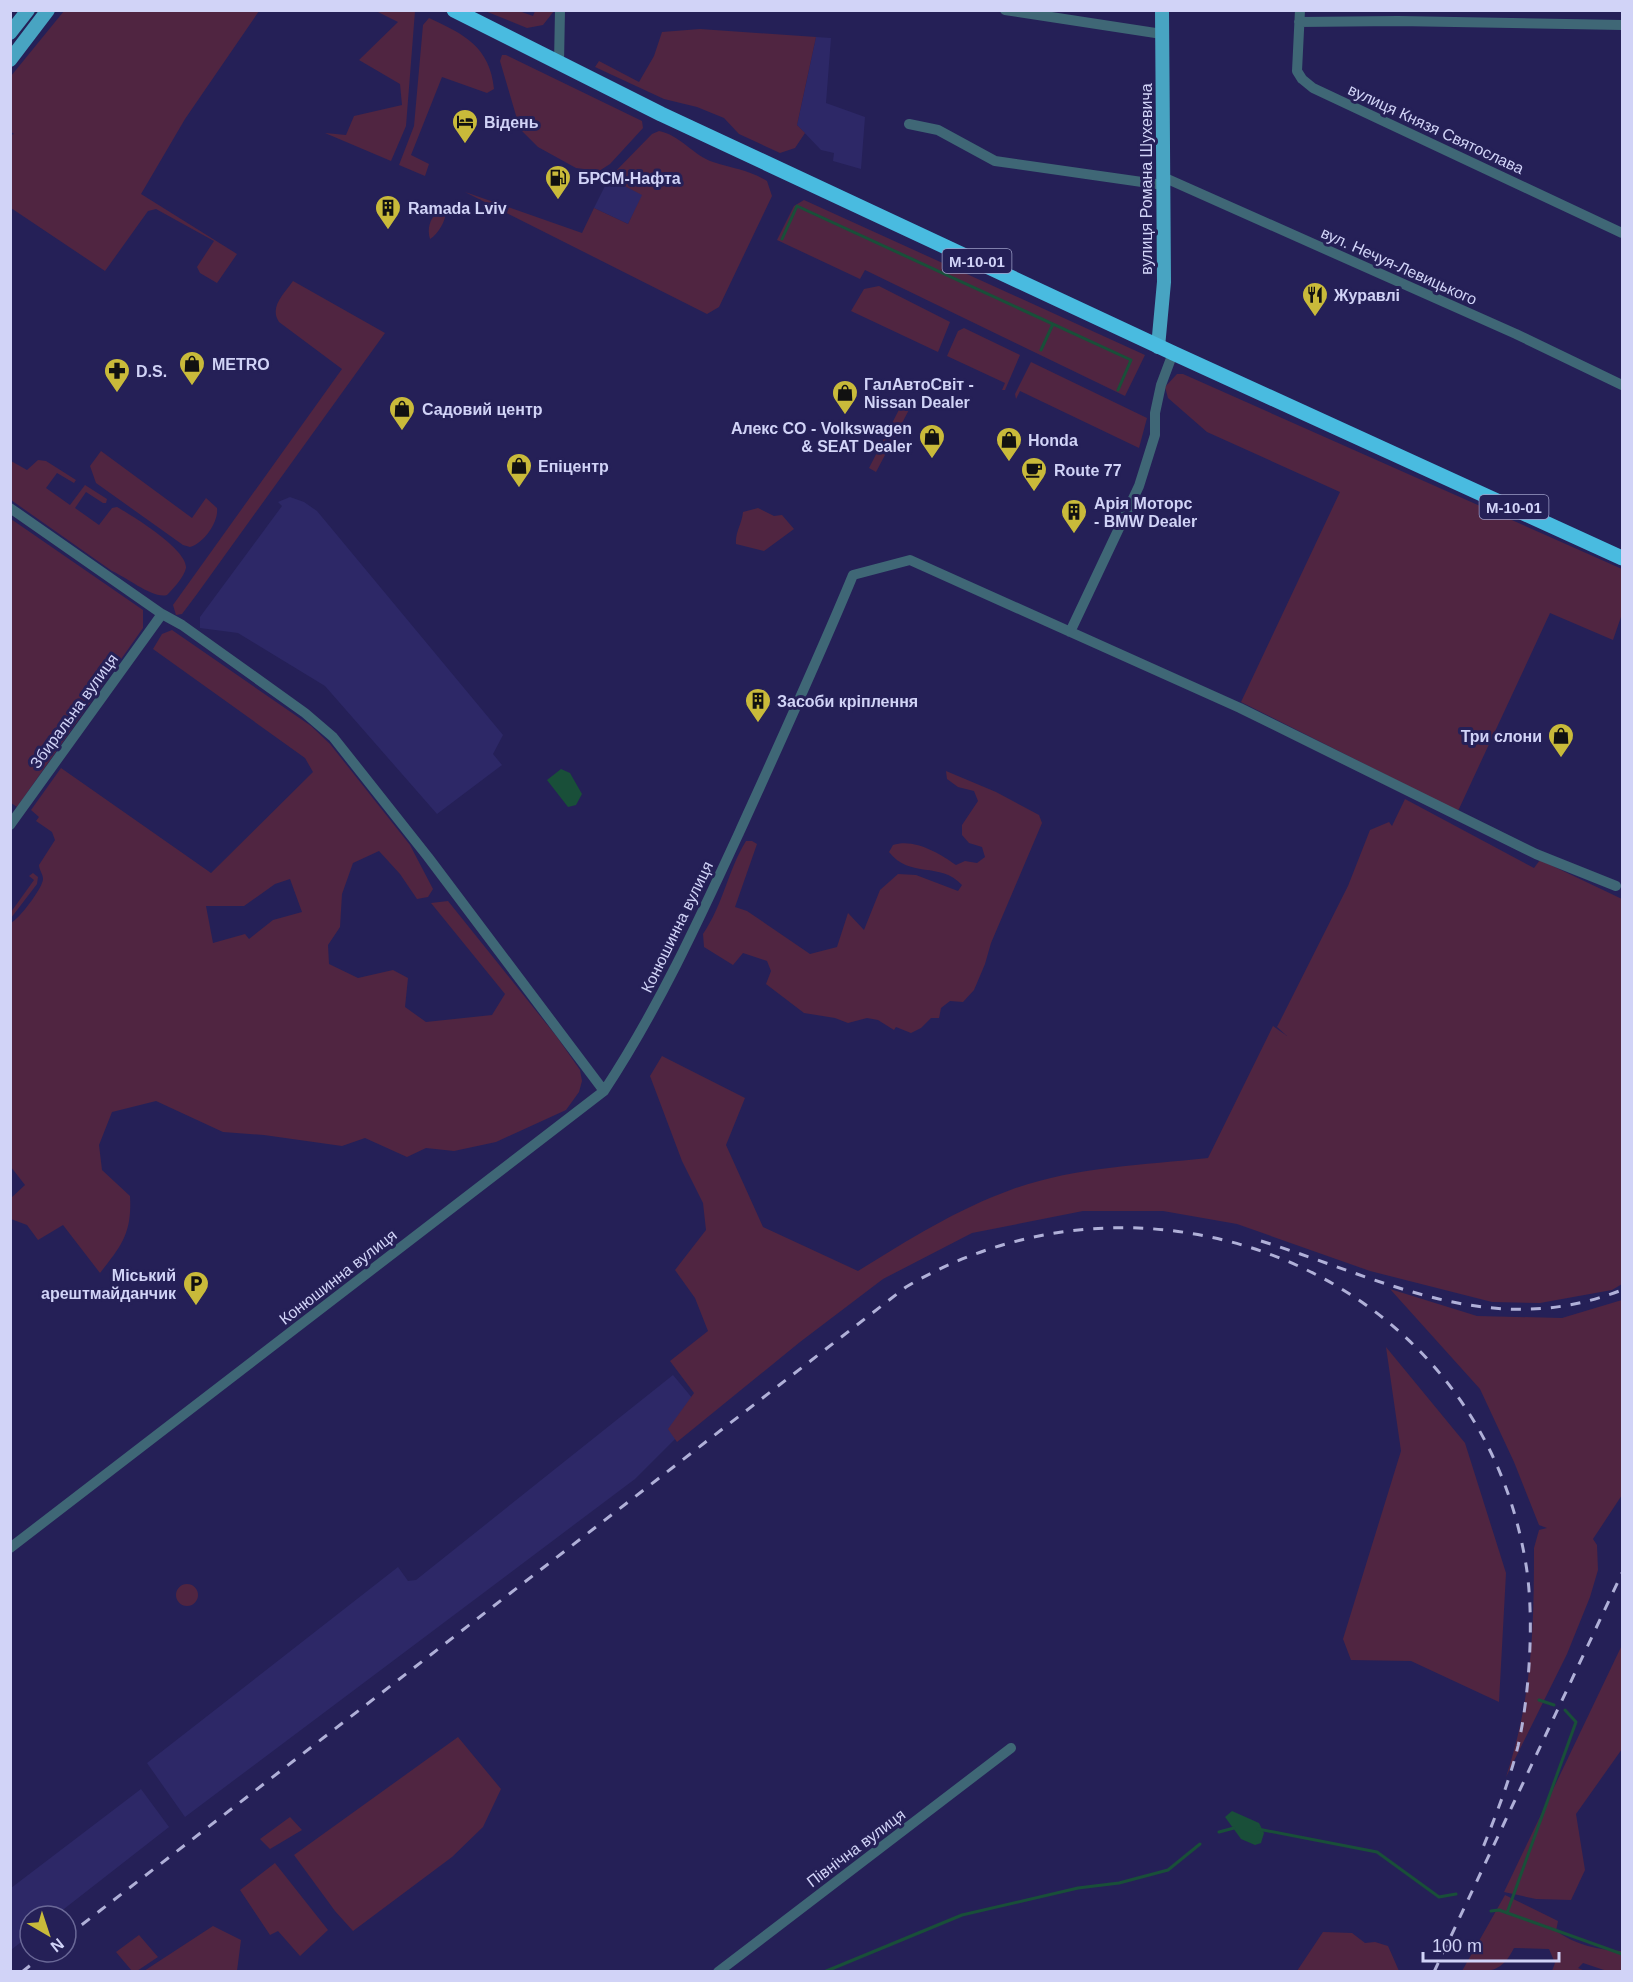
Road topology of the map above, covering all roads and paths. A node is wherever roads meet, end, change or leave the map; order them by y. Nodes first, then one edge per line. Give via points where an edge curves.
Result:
1 (28, 10) edge
2 (48, 10) edge
3 (454, 10) edge
4 (561, 10) edge
5 (1005, 10) edge
6 (1162, 10) edge
7 (1300, 10) edge
8 (1299, 22) junction
9 (1623, 25) edge
10 (10, 33) edge
11 (1162, 34) junction
12 (10, 60) edge
13 (559, 63) junction
14 (909, 124) dead end
15 (1163, 181) junction
16 (1623, 232) edge
17 (1158, 346) junction
18 (1173, 353) junction
19 (1623, 385) edge
20 (10, 507) edge
21 (1623, 558) edge
22 (162, 614) junction
23 (1070, 632) junction
24 (10, 825) edge
25 (1616, 886) dead end
26 (604, 1091) junction
27 (10, 1548) edge
28 (1011, 1748) dead end
29 (718, 1971) edge

1 - 10 main road
2 - 12 main road
3 - 13 highway, М-10-01
4 - 13 street
5 - 11 street
6 - 11 main road, вулиця Романа Шухевича
7 - 8 street, вулиця Князя Святослава
8 - 9 street
8 - 16 street, вулиця Князя Святослава via 1296,71 1313,88
11 - 15 main road, вулиця Романа Шухевича
13 - 17 highway, М-10-01
14 - 15 street, вул. Нечуя-Левицького via 938,130 995,161
15 - 17 main road, вулиця Романа Шухевича via 1164,282
15 - 19 street, вул. Нечуя-Левицького
17 - 18 highway, М-10-01
18 - 21 highway, М-10-01
18 - 23 street via 1161,385 1155,435 1139,486
20 - 22 street
22 - 24 street, Збиральна вулиця
22 - 26 street via 305,713 333,737
23 - 25 street via 1240,708 1536,854
23 - 26 street, Конюшинна вулиця via 910,560 853,575 707,902 641,1034
26 - 27 street, Конюшинна вулиця
28 - 29 street, Північна вулиця

